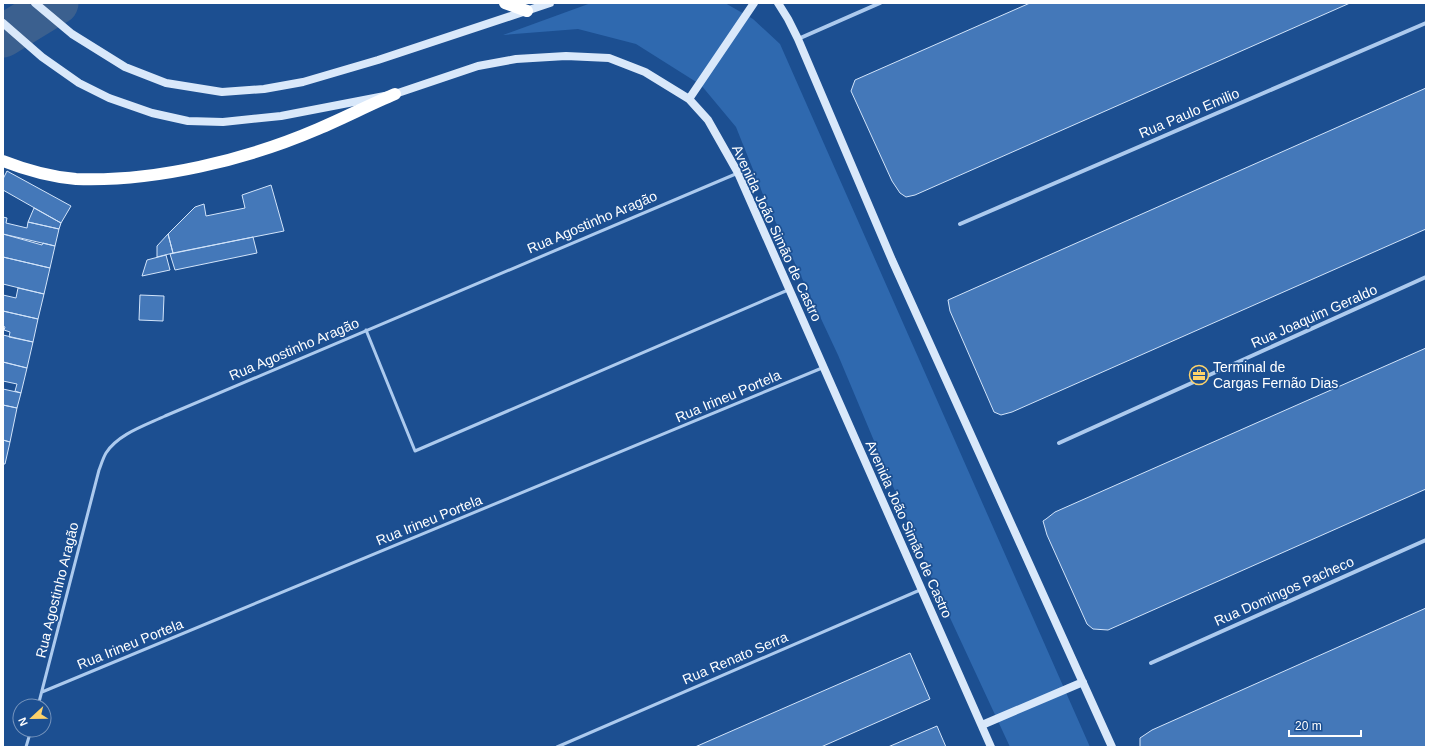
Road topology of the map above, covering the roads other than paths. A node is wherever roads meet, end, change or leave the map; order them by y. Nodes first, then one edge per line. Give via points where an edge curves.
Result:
1 (35, 3) edge
2 (505, 3) edge
3 (550, 3) edge
4 (754, 3) edge
5 (778, 3) edge
6 (880, 3) edge
7 (527, 11) junction
8 (3, 23) edge
9 (1426, 23) edge
10 (798, 39) junction
11 (395, 94) junction
12 (689, 98) junction
13 (3, 161) edge
14 (738, 173) junction
15 (960, 224) dead end
16 (1426, 278) edge
17 (789, 289) junction
18 (366, 330) junction
19 (824, 367) junction
20 (1059, 443) dead end
21 (1426, 540) edge
22 (922, 590) junction
23 (1151, 662) dead end
24 (1083, 682) junction
25 (42, 692) junction
26 (40, 698) edge
27 (982, 725) junction
28 (557, 747) edge
29 (991, 747) edge
30 (1112, 747) edge

1 - 7 main road via 72,34 125,67 166,83 222,92 264,89 303,82
2 - 7 highway
3 - 7 main road
4 - 12 main road
5 - 10 main road
6 - 10 street
8 - 11 main road, Avenida João Simão de Castro via 42,58 109,98 152,113 188,120 223,122 281,116
9 - 15 street, Rua Paulo Emilio
10 - 24 main road via 892,260
11 - 12 main road, Avenida João Simão de Castro via 478,66 516,58 566,56 609,58 645,72
11 - 13 highway via 317,130 258,151 181,169 109,178 76,178 50,175
12 - 14 main road, Avenida João Simão de Castro via 708,120
14 - 17 main road, Avenida João Simão de Castro
14 - 18 lane, Rua Agostinho Aragão
16 - 20 street, Rua Joaquim Geraldo
17 - 18 lane via 415,451
17 - 19 main road, Avenida João Simão de Castro
18 - 25 lane, Rua Agostinho Aragão via 165,416 117,441 106,453 99,470
19 - 22 main road, Avenida João Simão de Castro
19 - 25 lane, Rua Irineu Portela
21 - 23 street, Rua Domingos Pacheco
22 - 27 main road, Avenida João Simão de Castro
22 - 28 lane, Rua Renato Serra
24 - 27 main road
24 - 30 main road
25 - 26 lane, Rua Agostinho Aragão
27 - 29 main road, Avenida João Simão de Castro

